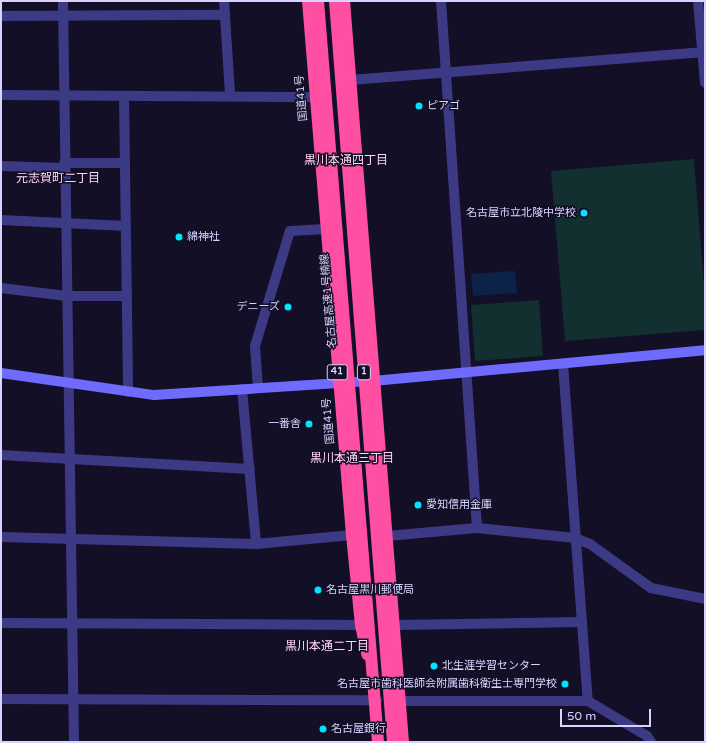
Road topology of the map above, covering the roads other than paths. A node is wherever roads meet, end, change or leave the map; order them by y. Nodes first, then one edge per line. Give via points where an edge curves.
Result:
1 (63, 1) edge
2 (224, 1) edge
3 (308, 1) edge
4 (318, 1) edge
5 (335, 1) edge
6 (344, 1) edge
7 (441, 1) edge
8 (698, 1) edge
9 (225, 15) junction
10 (1, 16) edge
11 (64, 16) junction
12 (704, 52) edge
13 (447, 73) junction
14 (350, 80) junction
15 (705, 83) edge
16 (1, 95) edge
17 (64, 95) junction
18 (124, 96) junction
19 (230, 96) junction
20 (315, 97) junction
21 (125, 163) junction
22 (1, 166) edge
23 (65, 166) junction
24 (1, 220) edge
25 (65, 225) junction
26 (126, 226) junction
27 (326, 229) junction
28 (1, 288) edge
29 (67, 296) junction
30 (127, 296) junction
31 (705, 350) edge
32 (563, 364) junction
33 (468, 371) junction
34 (1, 373) edge
35 (69, 381) junction
36 (373, 381) junction
37 (338, 383) junction
38 (258, 388) junction
39 (242, 389) junction
40 (128, 392) junction
41 (1, 454) edge
42 (70, 459) junction
43 (250, 469) junction
44 (477, 528) junction
45 (352, 535) junction
46 (387, 536) junction
47 (1, 537) edge
48 (575, 538) junction
49 (70, 539) junction
50 (256, 544) junction
51 (705, 599) edge
52 (582, 622) junction
53 (1, 623) edge
54 (72, 624) junction
55 (361, 625) junction
56 (395, 626) junction
57 (1, 699) edge
58 (74, 699) junction
59 (377, 700) junction
60 (399, 701) junction
61 (588, 701) junction
62 (74, 742) edge
63 (378, 742) edge
64 (393, 742) edge
65 (403, 742) edge
66 (651, 742) edge

1 - 11 street
2 - 9 street
3 - 20 highway, 国道41号 / 41
4 - 63 highway, 名古屋高速1号楠線 / 1, bridge
5 - 64 highway, 1, bridge
6 - 14 highway
7 - 13 street
8 - 12 street
9 - 11 street
9 - 19 street
10 - 11 street
11 - 17 street
12 - 13 street
12 - 15 street
13 - 14 street
13 - 33 street
14 - 36 highway
16 - 17 street
17 - 18 street
17 - 23 street
18 - 19 street
18 - 21 street
19 - 20 street
20 - 27 highway, 国道41号 / 41
21 - 23 street
21 - 26 street
22 - 23 street
23 - 25 street
24 - 25 street
25 - 26 street
25 - 29 street
26 - 30 street
27 - 37 highway, 国道41号 / 41
27 - 38 street via 290,232 255,346
28 - 29 street
29 - 30 street
29 - 35 street
30 - 40 street
31 - 32 street
32 - 33 street
32 - 48 street
33 - 36 street
33 - 44 street
34 - 35 street
35 - 40 street
35 - 42 street
36 - 37 street
36 - 46 highway
37 - 38 street
37 - 45 highway, 国道41号 / 41
38 - 39 street
39 - 40 street via 154,395
39 - 43 street
41 - 42 street
42 - 43 street
42 - 49 street
43 - 50 street
44 - 46 street
44 - 48 street
45 - 50 street
45 - 55 highway, 国道41号 / 41
46 - 56 highway
47 - 49 street
48 - 51 street via 590,544 651,588
48 - 52 street
49 - 50 street
49 - 54 street
52 - 56 street
52 - 61 street
53 - 54 street
54 - 55 street
54 - 58 street
55 - 59 highway, 国道41号 / 41
56 - 60 highway
57 - 58 street
58 - 59 street
58 - 62 street
59 - 63 highway, 国道41号 / 41
60 - 61 street
60 - 65 highway
61 - 66 street via 647,736

